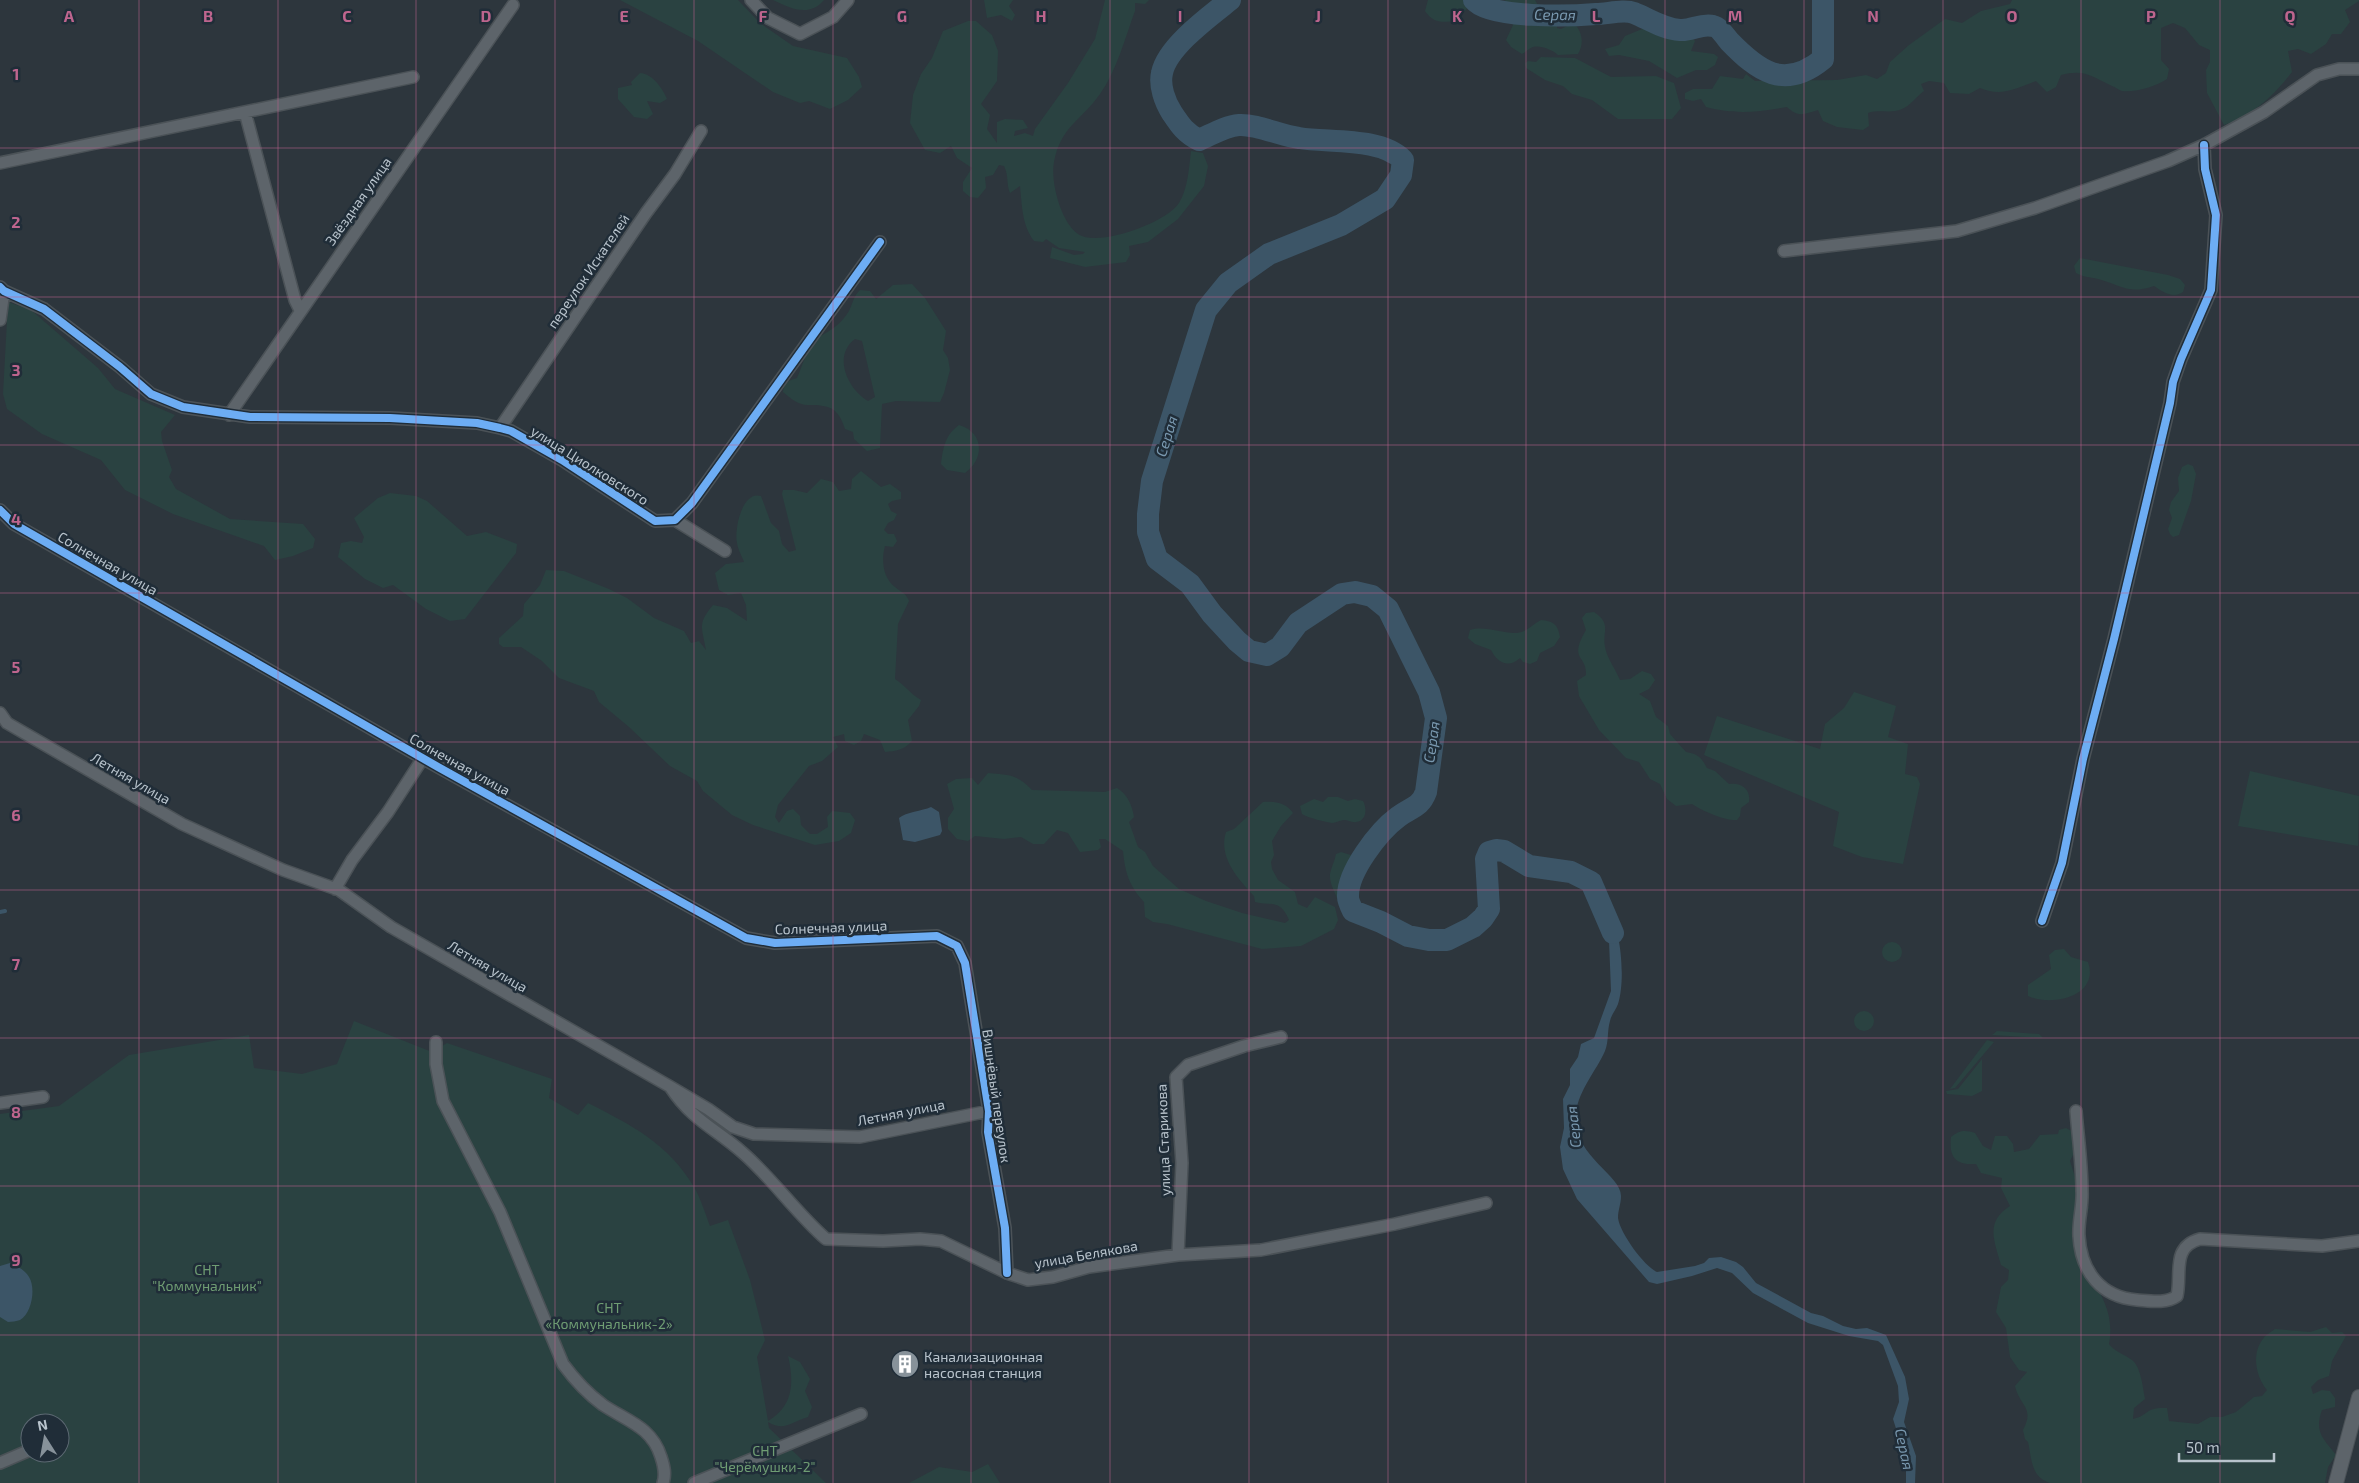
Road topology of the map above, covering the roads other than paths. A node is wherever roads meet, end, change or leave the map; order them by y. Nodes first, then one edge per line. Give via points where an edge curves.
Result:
1 (751, 0) edge
2 (848, 0) edge
3 (513, 6) dead end
4 (2359, 70) edge
5 (413, 77) dead end
6 (245, 112) junction
7 (701, 131) dead end
8 (2204, 145) junction
9 (0, 163) edge
10 (880, 242) dead end
11 (1784, 251) dead end
12 (2, 289) edge
13 (300, 310) junction
14 (0, 320) edge
15 (229, 415) junction
16 (500, 428) junction
17 (0, 510) edge
18 (674, 520) junction
19 (725, 551) dead end
20 (0, 713) edge
21 (423, 758) junction
22 (335, 889) junction
23 (2042, 922) dead end
24 (937, 936) joint
25 (1280, 1037) dead end
26 (436, 1042) dead end
27 (669, 1086) junction
28 (43, 1097) dead end
29 (0, 1103) edge
30 (989, 1111) junction
31 (2076, 1111) dead end
32 (1486, 1204) dead end
33 (2359, 1241) edge
34 (1178, 1255) junction
35 (1008, 1273) junction
36 (2359, 1398) edge
37 (862, 1414) dead end
38 (20, 1454) edge
39 (0, 1463) edge
40 (663, 1483) edge
41 (694, 1483) edge
42 (2336, 1483) edge

1 - 2 street via 768,18 800,34 833,17
3 - 13 street, Звёздная улица
4 - 8 street via 2339,69 2317,75 2264,112
5 - 6 street
6 - 9 street
6 - 13 street
7 - 16 street, переулок Искателей via 675,174
8 - 11 street via 2035,208 1957,230
8 - 23 street via 2205,169 2216,215 2211,290 2173,382 2083,759 2062,863
10 - 18 street via 692,503
12 - 14 street
12 - 15 street, улица Циолковского via 44,309 151,394 183,407
13 - 15 street, Звёздная улица
15 - 16 street, улица Циолковского via 390,418 477,423
16 - 18 street, улица Циолковского via 562,460 656,521
17 - 21 street, Солнечная улица via 14,524
18 - 19 street
20 - 22 street, Летняя улица via 7,723 182,824 283,870
21 - 22 street
21 - 24 street, Солнечная улица via 746,938 775,943
22 - 27 street, Летняя улица via 391,927
24 - 30 street, Вишнёвый переулок via 957,946 965,963
25 - 34 street, улица Старикова via 1188,1065 1176,1077 1182,1163
26 - 40 street via 436,1064 443,1101 500,1212 563,1364 575,1380 603,1404 650,1435 664,1466
27 - 30 street, Летняя улица via 732,1127 754,1134 860,1137
27 - 35 street, улица Белякова via 684,1107 742,1152 805,1221 826,1239 941,1241
28 - 29 street
30 - 35 street, Вишнёвый переулок via 988,1132
31 - 33 street via 2082,1192 2079,1236 2082,1254 2091,1276 2111,1294 2156,1302 2173,1299 2177,1296 2182,1250 2189,1242 2200,1239 2322,1246
32 - 34 street, улица Белякова via 1261,1250
34 - 35 street, улица Белякова via 1089,1267 1028,1280
36 - 42 street
37 - 41 street
38 - 39 street

